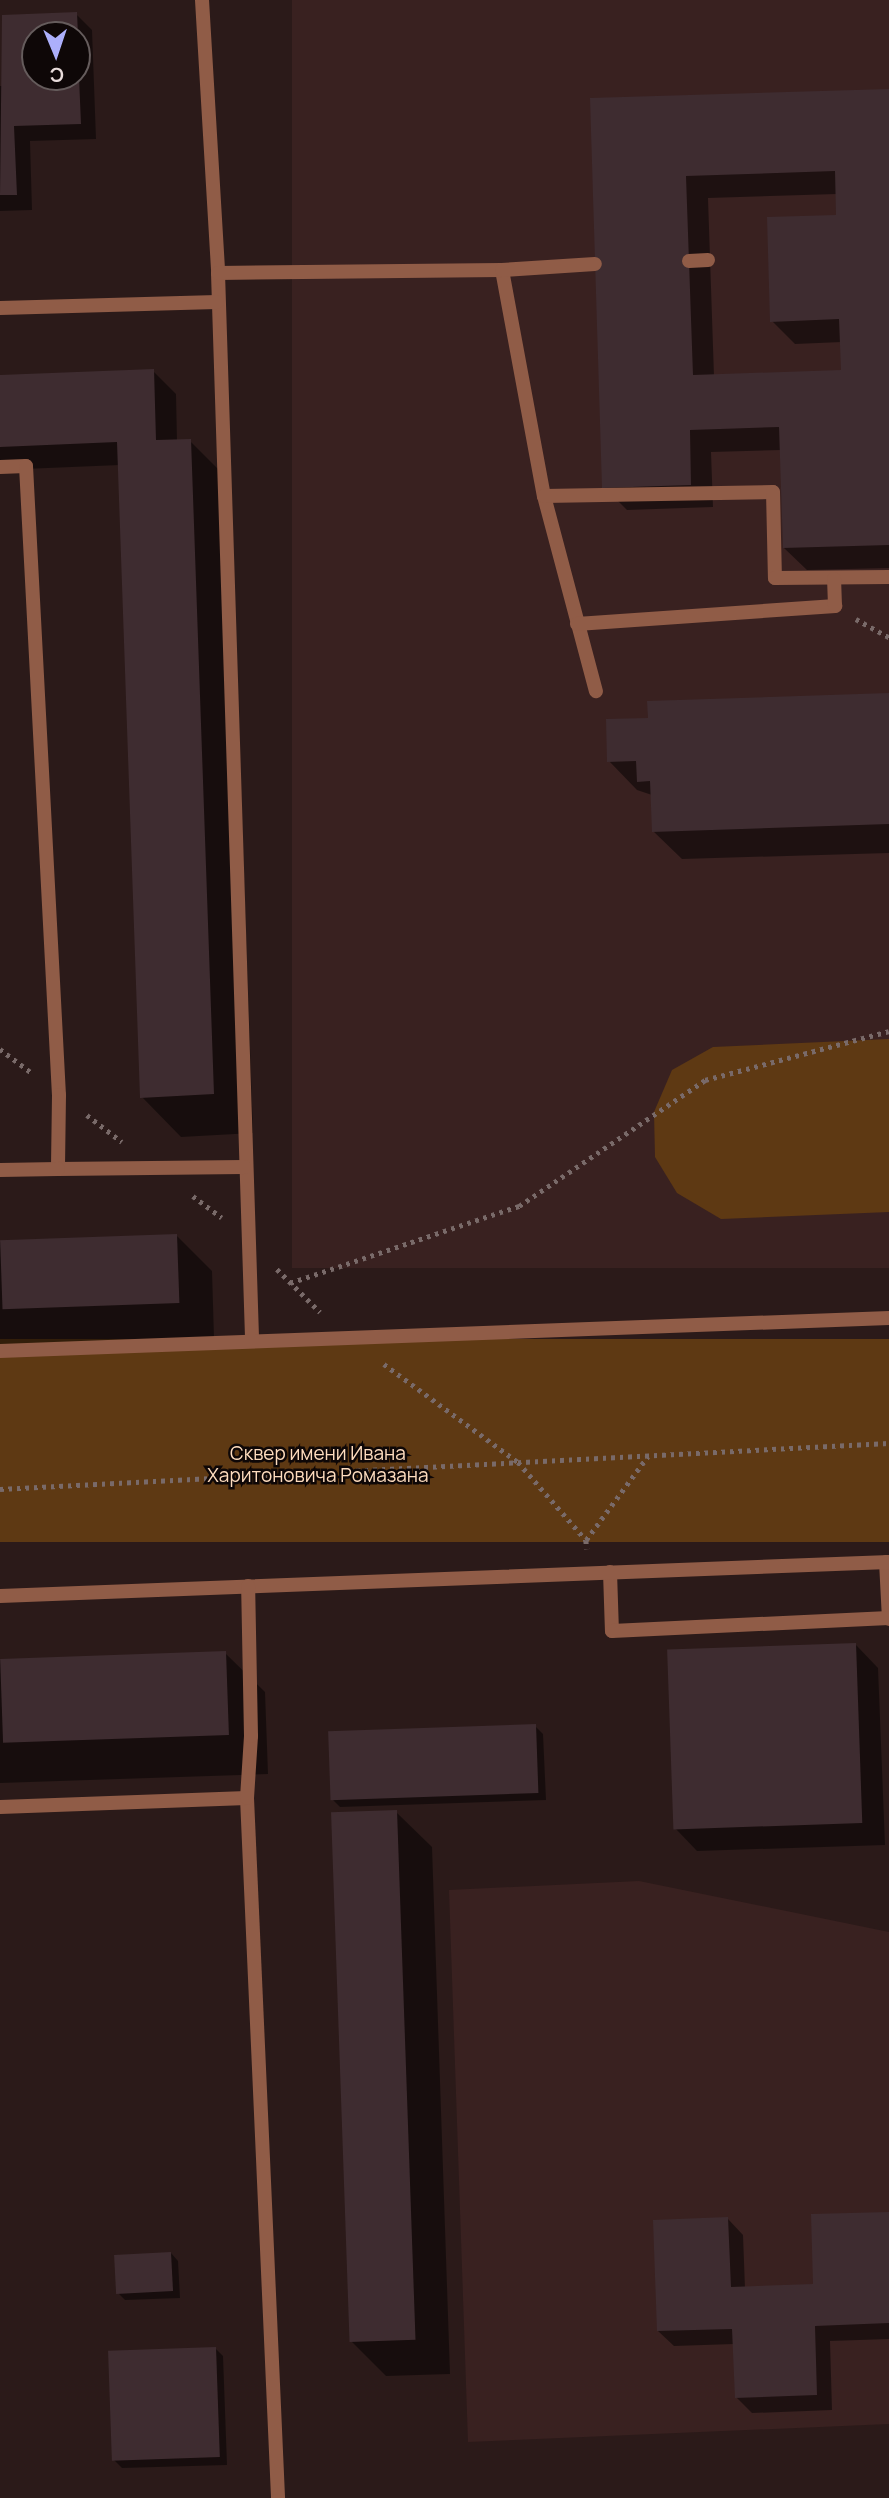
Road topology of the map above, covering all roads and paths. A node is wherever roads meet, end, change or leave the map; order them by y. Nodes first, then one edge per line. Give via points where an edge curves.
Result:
1 (202, 0) edge
2 (708, 260) dead end
3 (689, 261) dead end
4 (595, 264) dead end
5 (502, 270) junction
6 (218, 274) junction
7 (217, 302) junction
8 (0, 308) edge
9 (0, 467) edge
10 (544, 496) junction
11 (889, 577) edge
12 (834, 579) junction
13 (835, 606) junction
14 (577, 624) junction
15 (889, 637) edge
16 (596, 691) dead end
17 (889, 1031) edge
18 (0, 1049) edge
19 (60, 1095) junction
20 (244, 1167) junction
21 (58, 1169) junction
22 (0, 1170) edge
23 (160, 1170) junction
24 (248, 1239) junction
25 (289, 1283) junction
26 (889, 1318) edge
27 (346, 1336) junction
28 (252, 1340) junction
29 (0, 1351) edge
30 (889, 1443) edge
31 (649, 1456) junction
32 (518, 1462) junction
33 (0, 1489) edge
34 (586, 1539) junction
35 (887, 1562) edge
36 (610, 1572) junction
37 (589, 1573) junction
38 (248, 1586) junction
39 (0, 1596) edge
40 (889, 1618) edge
41 (247, 1798) junction
42 (0, 1807) edge
43 (278, 2498) edge

1 - 6 lane
2 - 3 lane
4 - 5 lane
5 - 6 lane
5 - 10 lane
6 - 7 lane
7 - 8 lane
7 - 20 lane
9 - 19 lane via 26,466
10 - 12 lane via 773,492 775,578
10 - 14 lane
11 - 12 lane
12 - 13 lane
13 - 14 lane
13 - 15 path
14 - 16 lane
17 - 25 path via 705,1080 519,1206
18 - 19 path
19 - 21 lane
19 - 23 path
20 - 23 lane
20 - 24 lane
21 - 22 lane
21 - 23 lane
23 - 24 path
24 - 25 path
24 - 28 lane
25 - 27 path
26 - 27 lane
27 - 28 lane
27 - 32 path
28 - 29 lane
30 - 31 path
31 - 32 path
31 - 34 path
32 - 33 path
32 - 34 path
34 - 37 path
35 - 36 lane
35 - 40 lane
36 - 37 lane
36 - 40 lane via 612,1631
37 - 38 lane
38 - 39 lane
38 - 41 lane via 251,1736
41 - 42 lane
41 - 43 lane

